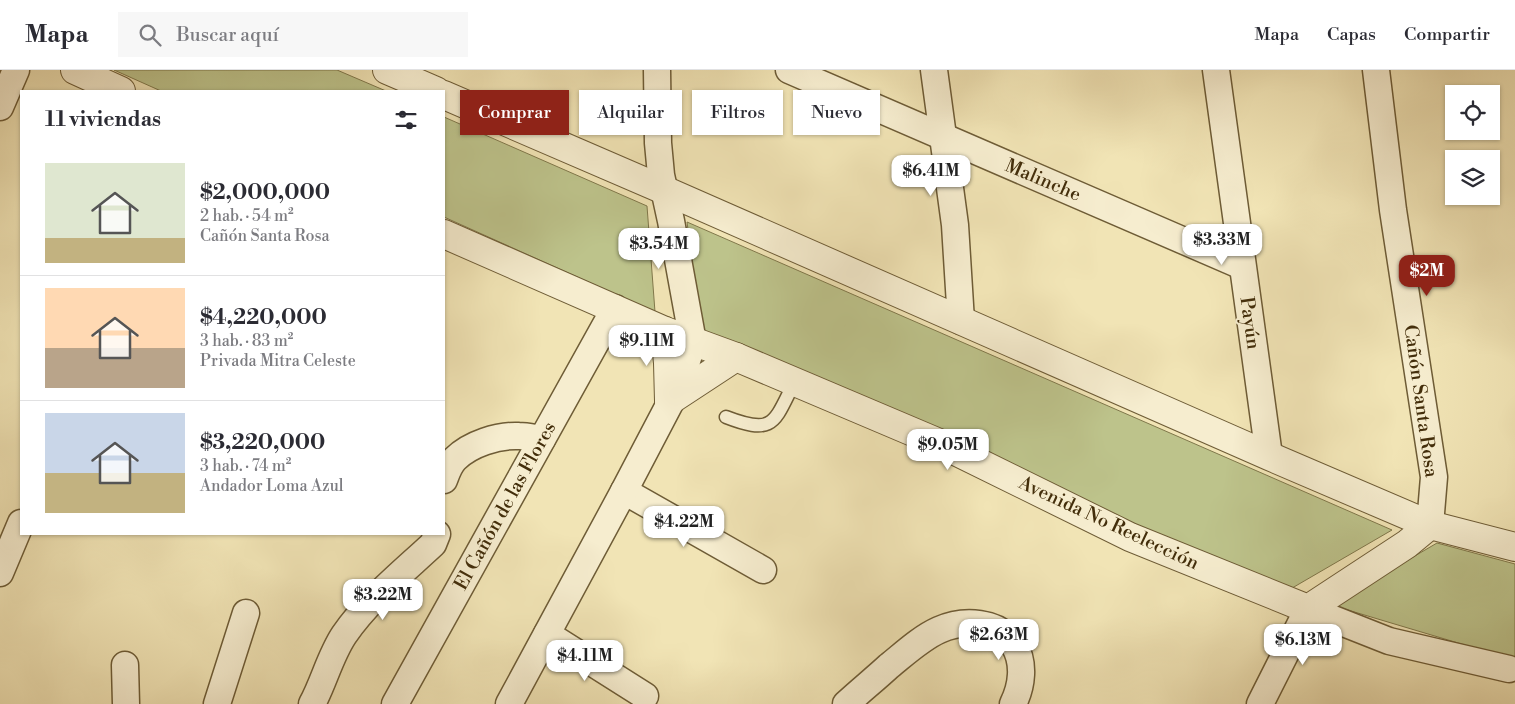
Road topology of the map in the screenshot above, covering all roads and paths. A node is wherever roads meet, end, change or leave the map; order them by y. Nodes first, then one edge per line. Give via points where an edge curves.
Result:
1 (16, 70) edge
2 (75, 70) edge
3 (387, 70) edge
4 (658, 70) edge
5 (789, 70) edge
6 (934, 70) edge
7 (1216, 70) edge
8 (1376, 70) edge
9 (119, 90) edge
10 (434, 90) edge
11 (445, 95) edge
12 (0, 107) edge
13 (944, 138) junction
14 (664, 190) junction
15 (445, 234) edge
16 (1242, 266) junction
17 (615, 308) junction
18 (962, 321) junction
19 (665, 331) junction
20 (693, 342) junction
21 (736, 357) junction
22 (795, 381) junction
23 (669, 401) junction
24 (726, 417) dead end
25 (542, 439) junction
26 (1269, 456) junction
27 (445, 478) edge
28 (624, 491) junction
29 (20, 525) edge
30 (1430, 525) junction
31 (437, 535) edge
32 (1515, 546) edge
33 (763, 570) dead end
34 (0, 573) edge
35 (1308, 609) junction
36 (246, 613) dead end
37 (546, 634) junction
38 (125, 665) dead end
39 (1509, 669) dead end
40 (645, 696) dead end
41 (126, 704) edge
42 (217, 704) edge
43 (312, 704) edge
44 (395, 704) edge
45 (509, 704) edge
46 (846, 704) edge
47 (1014, 704) edge
48 (1260, 704) edge

1 - 12 street
2 - 9 street
3 - 10 street
4 - 14 street via 658,143
5 - 13 street, Malinche
6 - 13 street
7 - 16 street, Payún
8 - 30 street, Cañón Santa Rosa via 1393,210 1434,477
11 - 14 street
13 - 16 street, Malinche
13 - 18 street
14 - 18 street
14 - 20 street
15 - 17 street, Avenida No Reelección
16 - 26 street, Payún
17 - 19 street, Avenida No Reelección
17 - 25 street, El Cañón de las Flores
18 - 26 street
19 - 20 street, Avenida No Reelección
19 - 23 street
20 - 21 street, Avenida No Reelección
20 - 23 street via 682,376
21 - 22 street, Avenida No Reelección
21 - 23 street
22 - 24 lane via 779,412 768,424 755,426
22 - 35 street, Avenida No Reelección via 939,443 1130,537
23 - 28 street
25 - 27 street via 506,437 476,446 454,460
25 - 44 street, El Cañón de las Flores
26 - 30 street
28 - 33 street
28 - 37 street
29 - 34 street
30 - 32 street
30 - 35 street via 1408,544
31 - 43 street via 433,544 388,586 344,635
35 - 39 street via 1389,641
35 - 48 street
36 - 42 street
37 - 40 street
37 - 45 street
38 - 41 street
46 - 47 street via 927,637 956,625 975,623 1000,630 1015,646 1022,669

